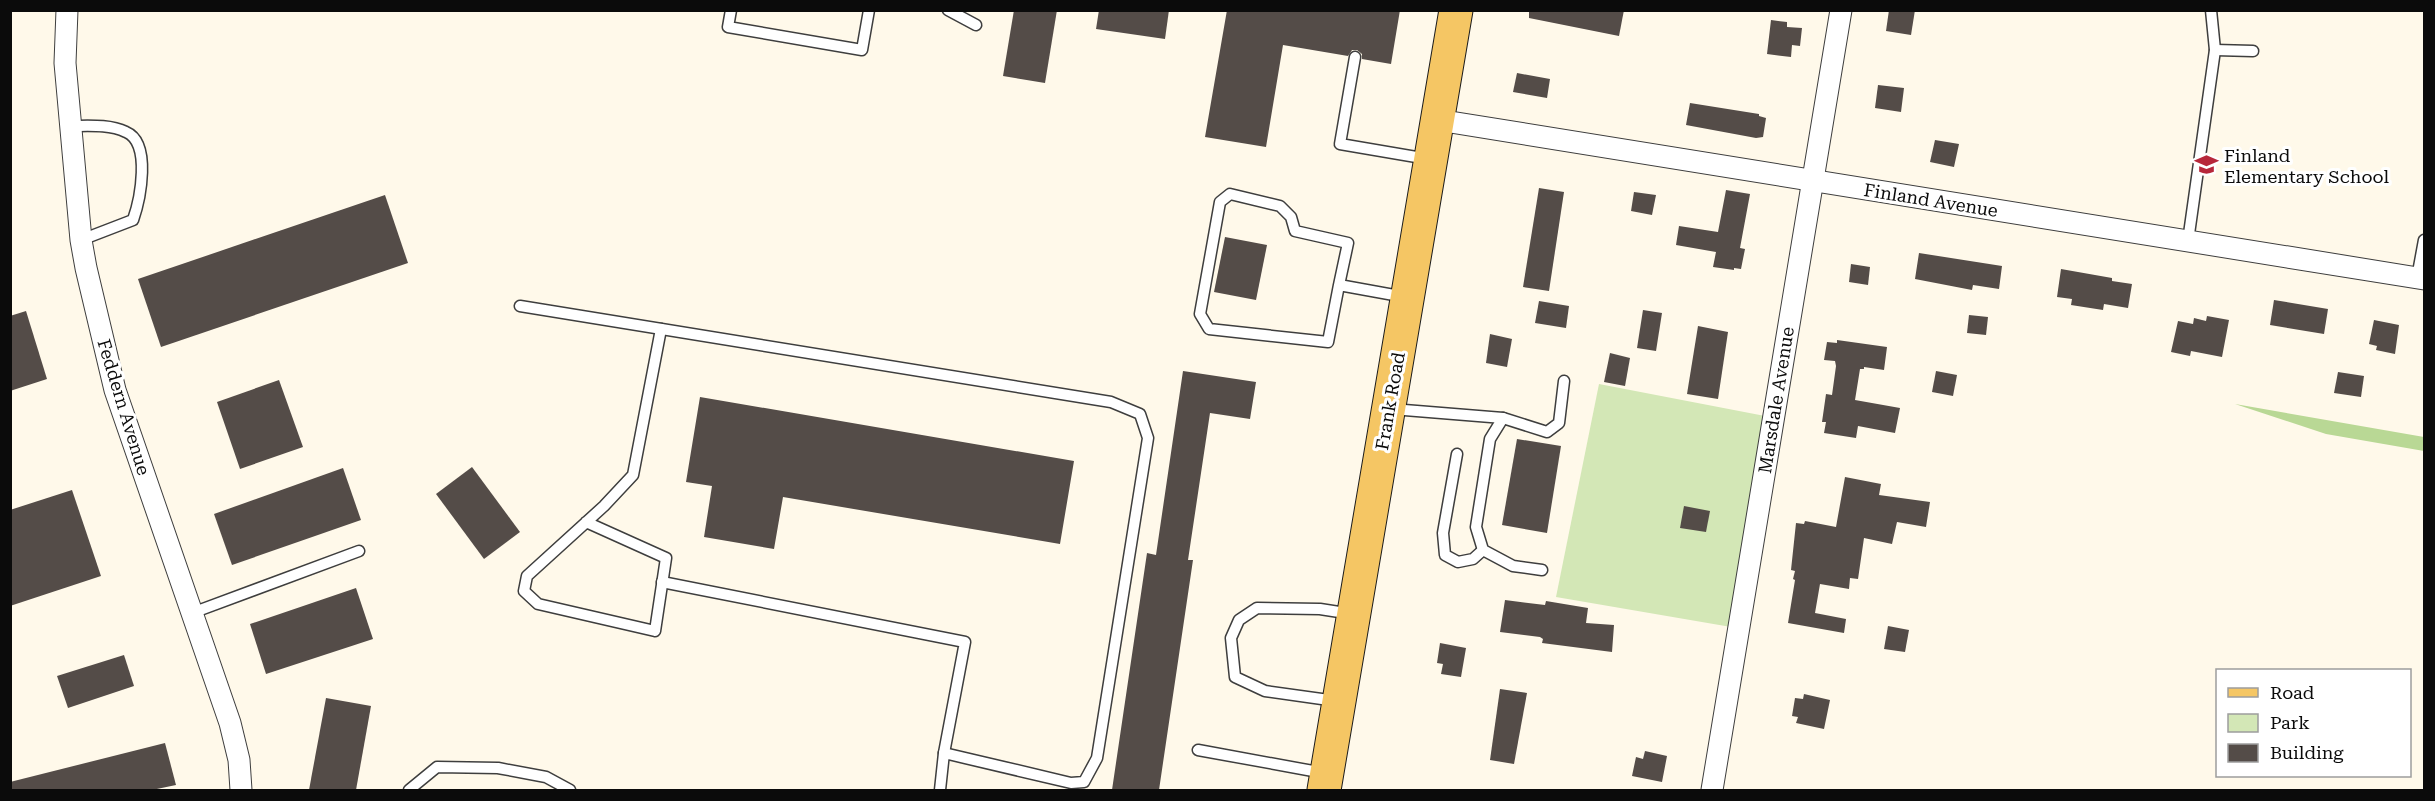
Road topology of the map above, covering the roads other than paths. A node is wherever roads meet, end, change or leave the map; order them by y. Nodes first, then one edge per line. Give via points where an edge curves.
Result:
1 (67, 10) edge
2 (731, 10) edge
3 (869, 10) edge
4 (948, 10) edge
5 (1456, 10) edge
6 (1841, 10) edge
7 (2211, 10) edge
8 (976, 25) dead end
9 (2215, 50) junction
10 (2253, 51) dead end
11 (1355, 57) dead end
12 (1438, 120) junction
13 (70, 126) junction
14 (1432, 160) junction
15 (1813, 180) junction
16 (81, 240) junction
17 (2424, 240) edge
18 (2188, 241) junction
19 (2421, 278) edge
20 (1340, 285) junction
21 (1408, 298) junction
22 (520, 306) dead end
23 (661, 329) junction
24 (1564, 381) dead end
25 (1389, 409) junction
26 (1503, 418) junction
27 (1457, 454) dead end
28 (586, 522) junction
29 (1483, 550) junction
30 (359, 551) dead end
31 (1542, 570) dead end
32 (662, 582) junction
33 (192, 613) junction
34 (1354, 615) junction
35 (1339, 702) junction
36 (1198, 750) dead end
37 (945, 753) junction
38 (1326, 782) edge
39 (241, 790) edge
40 (409, 790) edge
41 (570, 790) edge
42 (940, 790) edge
43 (1712, 790) edge

1 - 13 street, Feddern Avenue via 65,63
2 - 3 lane via 728,27 862,50
4 - 8 lane
5 - 12 main road, Frank Road
6 - 15 street, Marsdale Avenue
7 - 9 lane
9 - 10 lane
9 - 18 lane
11 - 14 lane via 1340,144
12 - 14 main road, Frank Road
12 - 15 street, Finland Avenue
13 - 16 street, Feddern Avenue
13 - 16 lane via 105,126 128,132 141,154 140,200 133,220
14 - 21 main road, Frank Road
15 - 18 street, Finland Avenue
15 - 43 street, Marsdale Avenue
16 - 33 street, Feddern Avenue via 115,390
17 - 19 lane
18 - 19 street, Finland Avenue
20 - 20 lane via 1348,243 1295,231 1291,217 1280,206 1230,194 1220,202 1200,314 1209,329 1328,342
20 - 21 lane
21 - 25 main road, Frank Road
22 - 23 lane
23 - 28 lane via 633,475
23 - 37 lane via 1111,402 1140,414 1148,438 1097,758 1084,782 1071,783
24 - 26 lane via 1559,423 1547,432
25 - 26 lane
25 - 34 main road, Frank Road
26 - 29 lane via 1490,439 1477,516
27 - 29 lane via 1443,533 1445,555 1458,562 1473,559
28 - 32 lane via 666,558
28 - 32 lane via 527,576 524,591 538,604 655,631
29 - 31 lane via 1513,566
30 - 33 lane
32 - 37 lane via 965,642
33 - 39 street, Feddern Avenue via 230,723
34 - 35 main road, Frank Road
34 - 35 lane via 1320,609 1257,608 1239,620 1231,638 1234,677 1264,691
35 - 38 main road, Frank Road
36 - 38 lane
37 - 42 lane
40 - 41 lane via 437,767 498,768 546,777

